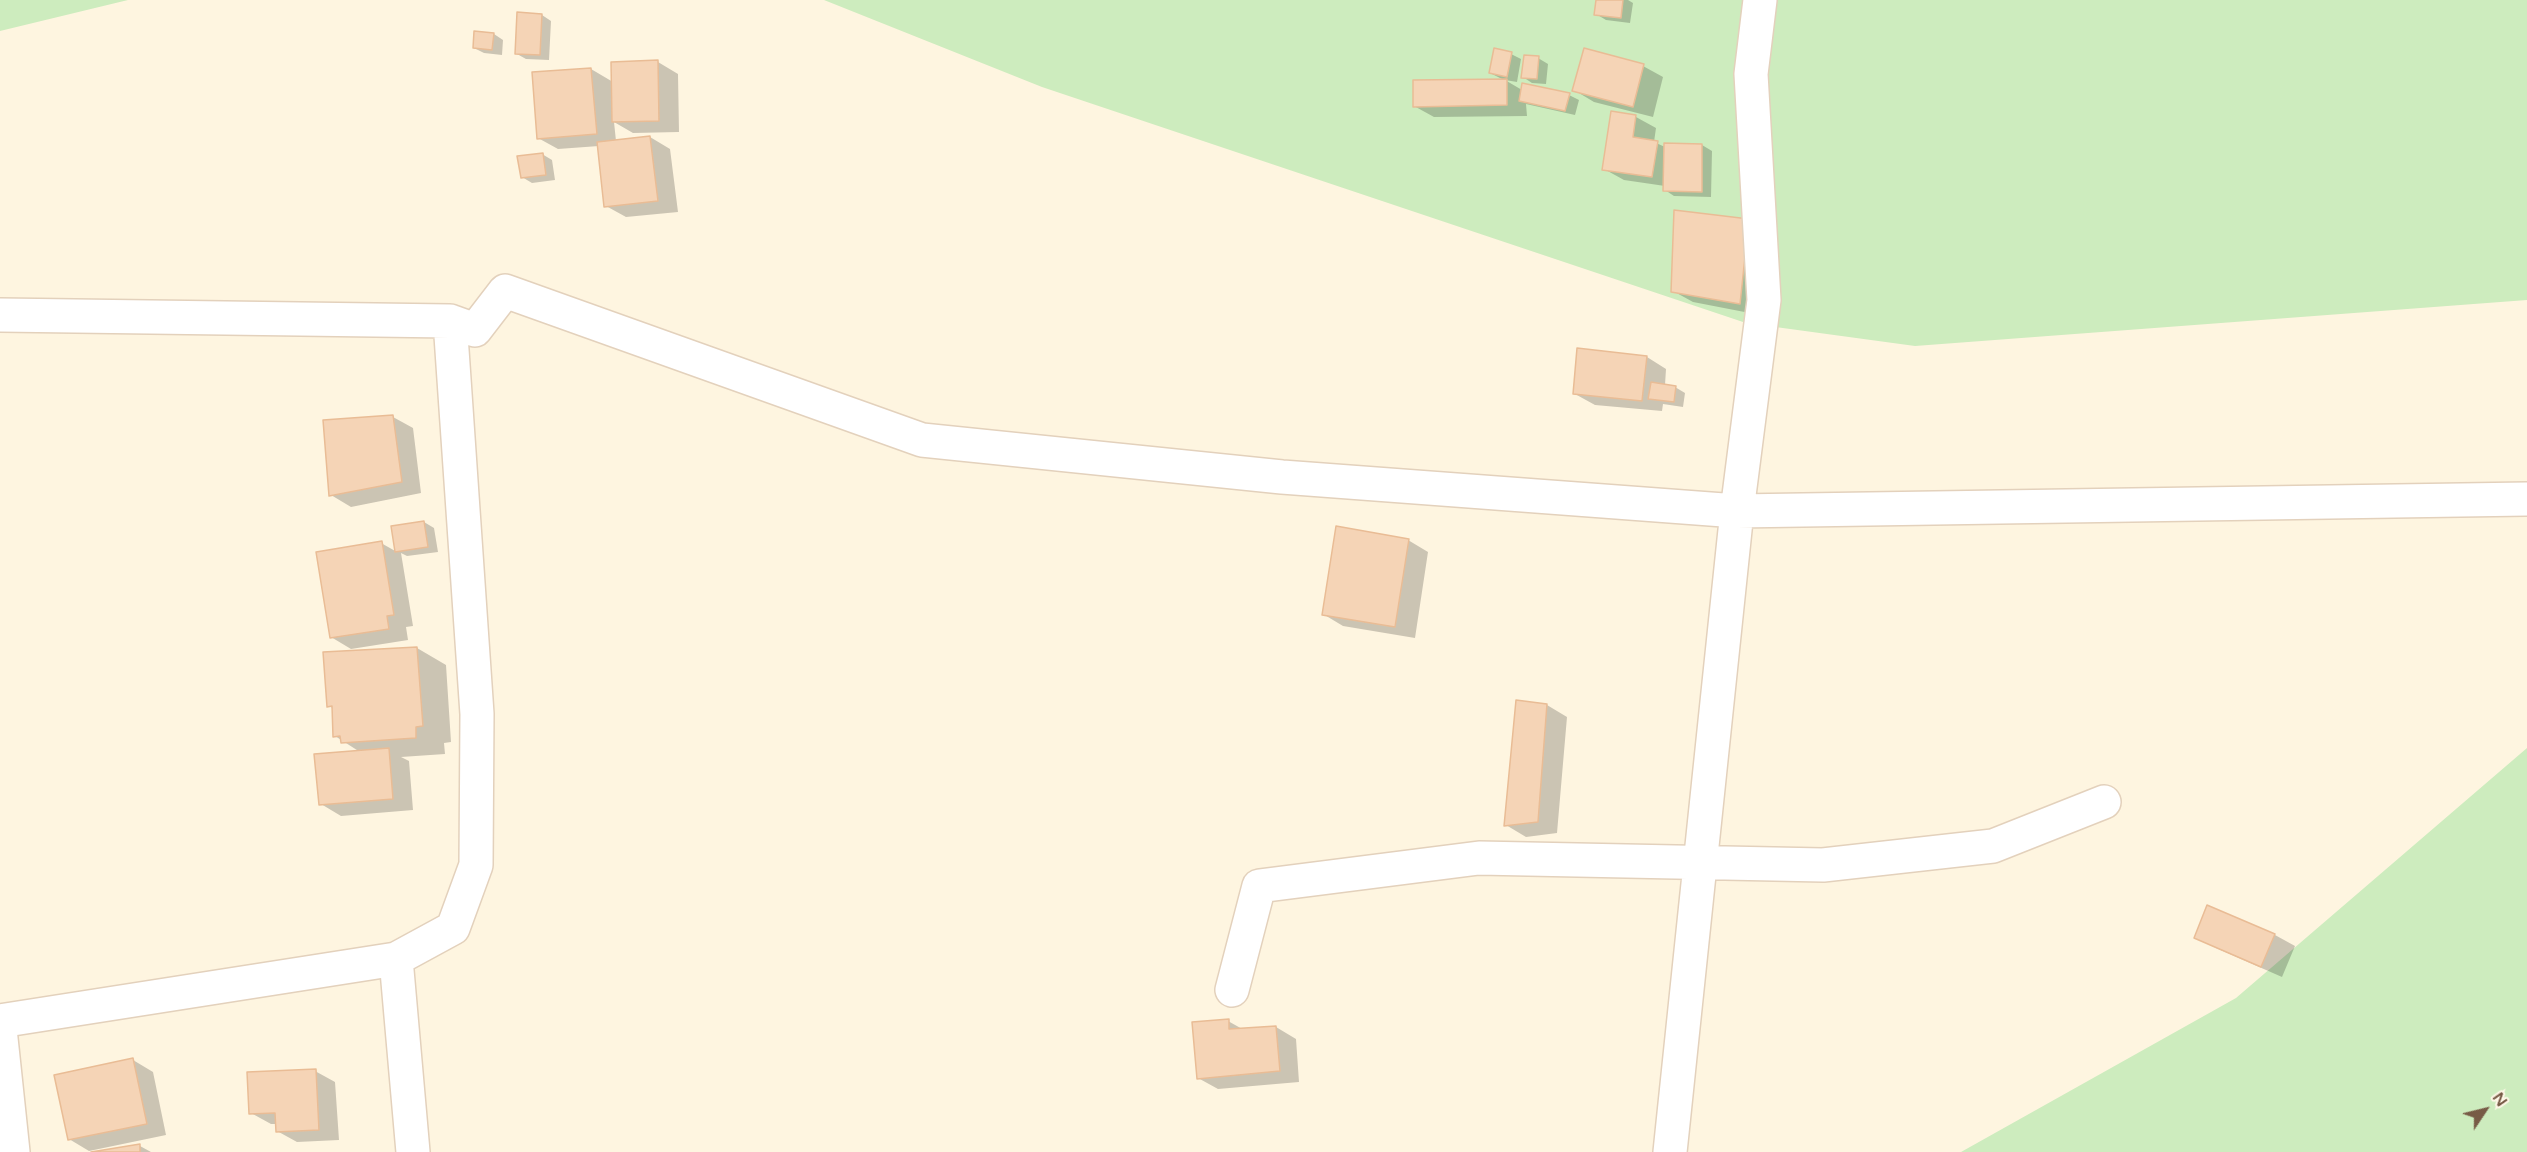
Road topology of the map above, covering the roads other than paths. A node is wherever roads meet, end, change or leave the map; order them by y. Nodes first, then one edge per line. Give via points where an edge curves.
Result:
1 (1760, 0) edge
2 (0, 315) edge
3 (450, 321) junction
4 (2527, 499) edge
5 (1737, 511) junction
6 (2104, 802) dead end
7 (1701, 864) junction
8 (396, 959) junction
9 (1232, 990) dead end
10 (0, 1021) edge
11 (0, 1029) edge
12 (13, 1152) edge
13 (413, 1152) edge
14 (1670, 1152) edge

1 - 5 street via 1751,74 1764,300
2 - 3 street
3 - 5 street via 475,330 505,291 922,440 1282,477
3 - 8 street via 477,714 476,865 453,928
4 - 5 street
5 - 7 street
6 - 7 street via 1993,846 1823,865
7 - 9 street via 1479,858 1259,886
7 - 14 street
8 - 10 street
8 - 13 street
11 - 12 street

